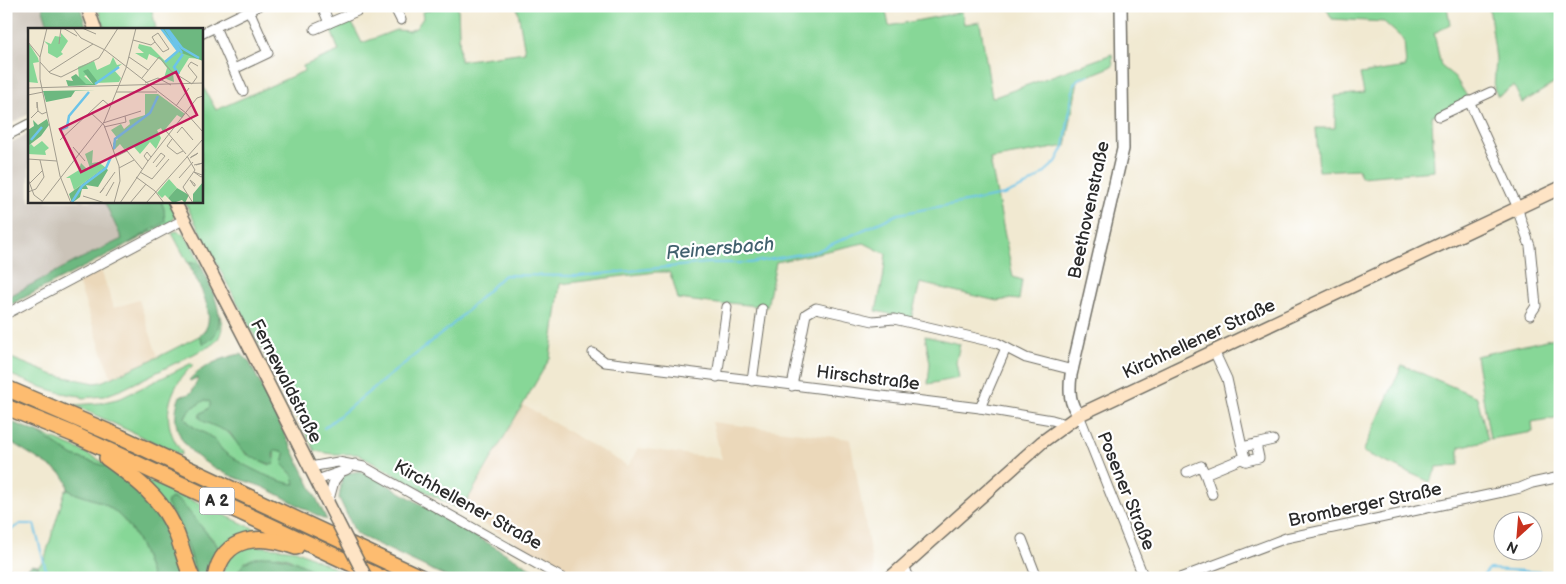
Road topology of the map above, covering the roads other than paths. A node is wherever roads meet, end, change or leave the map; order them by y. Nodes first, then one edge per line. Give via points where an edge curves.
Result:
1 (87, 6) edge
2 (322, 6) edge
3 (360, 6) edge
4 (394, 6) edge
5 (1121, 6) edge
6 (254, 8) edge
7 (401, 20) dead end
8 (329, 23) junction
9 (215, 27) junction
10 (95, 28) edge
11 (315, 28) dead end
12 (202, 34) edge
13 (234, 69) junction
14 (243, 91) dead end
15 (1491, 92) dead end
16 (1469, 101) junction
17 (1439, 116) dead end
18 (28, 125) edge
19 (6, 136) edge
20 (1560, 188) edge
21 (174, 202) edge
22 (1518, 208) junction
23 (183, 220) junction
24 (727, 307) dead end
25 (762, 308) dead end
26 (6, 314) edge
27 (1530, 315) dead end
28 (1006, 348) junction
29 (1214, 351) junction
30 (593, 353) dead end
31 (1073, 370) junction
32 (717, 377) junction
33 (752, 381) junction
34 (792, 386) junction
35 (6, 388) edge
36 (6, 407) edge
37 (980, 408) junction
38 (1079, 415) junction
39 (1066, 424) junction
40 (73, 434) junction
41 (1273, 440) dead end
42 (1256, 444) junction
43 (1242, 447) junction
44 (1246, 461) junction
45 (355, 464) junction
46 (310, 467) junction
47 (341, 472) junction
48 (1187, 472) dead end
49 (1204, 474) junction
50 (1560, 478) edge
51 (317, 480) junction
52 (1212, 494) dead end
53 (328, 503) junction
54 (1022, 539) dead end
55 (904, 565) junction
56 (363, 573) edge
57 (192, 578) edge
58 (215, 578) edge
59 (382, 578) edge
60 (422, 578) edge
61 (562, 578) edge
62 (890, 578) edge
63 (909, 578) edge
64 (1037, 578) edge
65 (1144, 578) edge
66 (1180, 578) edge

1 - 10 main road
2 - 8 street
3 - 8 street via 357,11
4 - 7 street
5 - 31 street, Beethovenstraße via 1123,149
6 - 9 street
6 - 13 street via 268,53
8 - 11 street
9 - 12 street
9 - 13 street
13 - 14 street
15 - 16 street
16 - 17 street
16 - 22 street
18 - 19 street
20 - 22 main road, Kirchhellener Straße
21 - 23 main road, Fernewaldstraße
22 - 27 street via 1530,246 1536,306
22 - 29 main road, Kirchhellener Straße
23 - 26 street
23 - 46 main road, Fernewaldstraße
24 - 32 street
25 - 33 street
28 - 31 street via 1026,358
28 - 34 street via 997,342 894,319 873,321 816,308 806,314
28 - 37 street
29 - 38 main road, Kirchhellener Straße
29 - 43 street via 1227,380
30 - 32 street, Hirschstraße via 604,362
31 - 38 street, Beethovenstraße via 1071,402
32 - 33 street, Hirschstraße
33 - 34 street, Hirschstraße
34 - 37 street, Hirschstraße
35 - 60 highway, A 2 via 120,437
36 - 40 highway, A 2
37 - 39 street, Hirschstraße
38 - 39 main road, Kirchhellener Straße
38 - 65 street, Posener Straße
39 - 55 main road, Kirchhellener Straße
40 - 56 highway, A 2
40 - 57 highway via 134,478 159,502 176,530
41 - 42 street
42 - 43 street
42 - 44 street via 1259,458
43 - 44 street
44 - 49 street via 1240,460
45 - 46 street, Kirchhellener Straße via 333,462
45 - 47 street
45 - 61 street, Kirchhellener Straße
46 - 51 main road, Fernewaldstraße
47 - 51 street
47 - 53 street via 334,481
48 - 49 street via 1201,466
49 - 52 street
50 - 66 street, Bromberger Straße via 1286,538
51 - 53 main road, Fernewaldstraße
53 - 56 main road, Fernewaldstraße, bridge
54 - 64 street
55 - 62 main road, Kirchhellener Straße
55 - 63 street
56 - 58 highway via 347,570 286,543 254,539 240,542 228,551
56 - 59 highway, A 2

